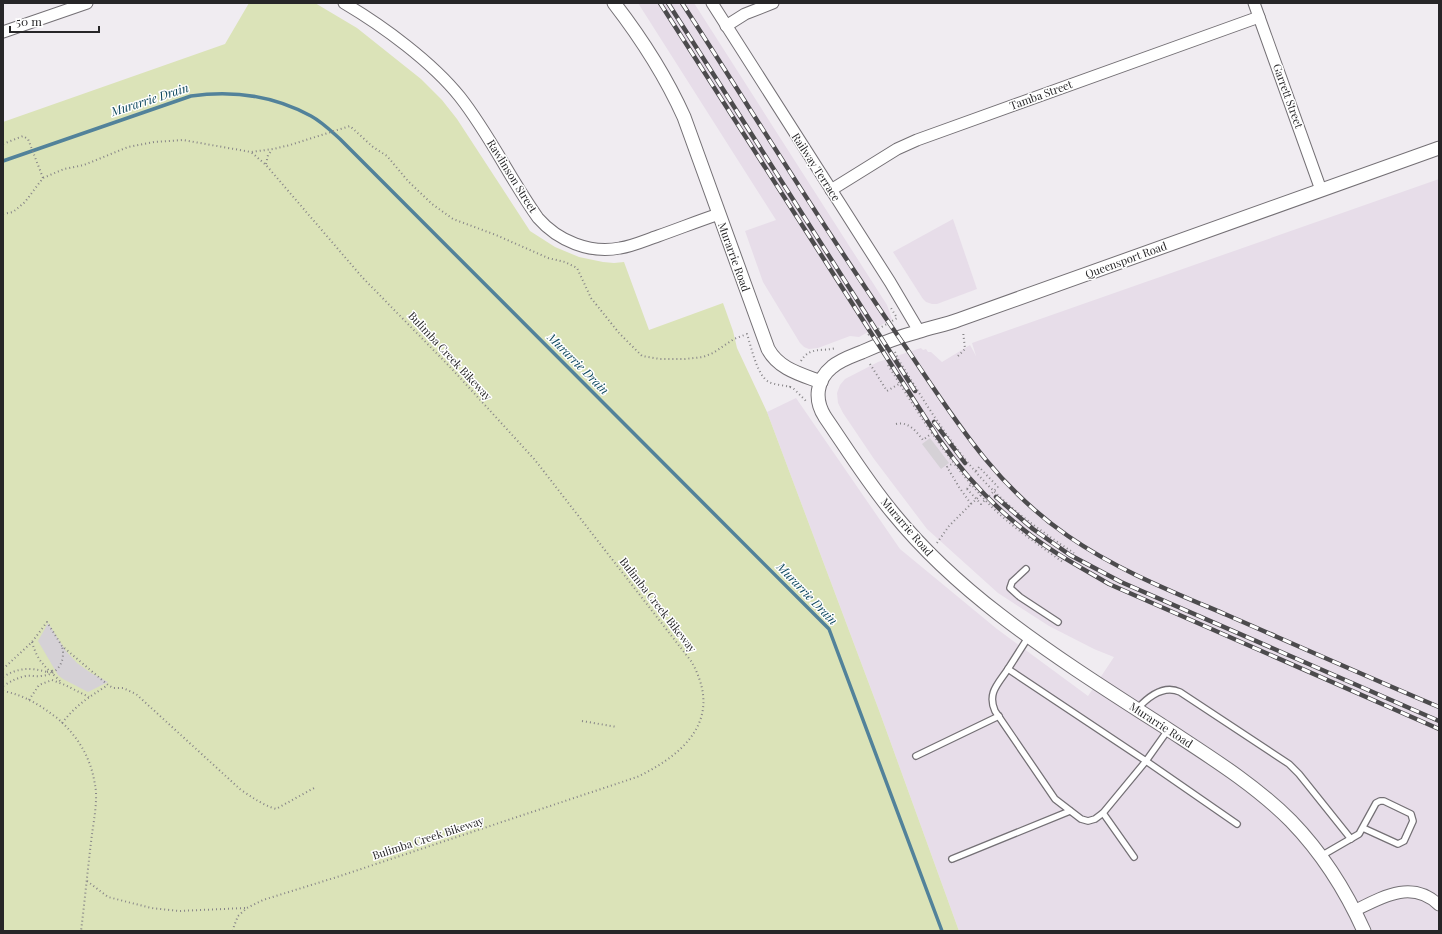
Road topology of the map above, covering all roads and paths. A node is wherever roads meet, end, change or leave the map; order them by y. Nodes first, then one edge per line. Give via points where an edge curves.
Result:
1 (87, 3) edge
2 (344, 3) edge
3 (614, 3) edge
4 (712, 3) edge
5 (773, 3) edge
6 (1254, 3) edge
7 (1259, 17) junction
8 (726, 26) junction
9 (3, 32) edge
10 (3, 144) edge
11 (1439, 148) edge
12 (273, 149) junction
13 (251, 152) junction
14 (266, 165) junction
15 (43, 178) junction
16 (831, 190) junction
17 (1321, 190) junction
18 (3, 214) edge
19 (718, 214) junction
20 (889, 302) dead end
21 (919, 331) junction
22 (963, 331) dead end
23 (866, 336) dead end
24 (836, 348) dead end
25 (895, 352) dead end
26 (958, 356) dead end
27 (800, 363) dead end
28 (870, 364) dead end
29 (888, 365) dead end
30 (821, 382) junction
31 (792, 383) dead end
32 (899, 384) junction
33 (790, 386) junction
34 (820, 407) junction
35 (896, 424) dead end
36 (932, 433) junction
37 (952, 463) junction
38 (976, 471) junction
39 (971, 484) junction
40 (981, 495) junction
41 (971, 504) junction
42 (938, 540) dead end
43 (1074, 553) dead end
44 (1064, 563) dead end
45 (1026, 569) dead end
46 (1058, 622) dead end
47 (1029, 636) junction
48 (32, 642) junction
49 (62, 646) junction
50 (3, 669) edge
51 (55, 669) dead end
52 (1008, 669) junction
53 (53, 674) junction
54 (3, 677) edge
55 (62, 684) junction
56 (108, 685) junction
57 (3, 686) edge
58 (3, 691) edge
59 (89, 697) junction
60 (29, 700) junction
61 (1136, 709) junction
62 (999, 716) junction
63 (582, 721) dead end
64 (62, 723) junction
65 (617, 727) dead end
66 (1168, 730) junction
67 (916, 756) dead end
68 (1146, 761) junction
69 (314, 788) dead end
70 (1070, 811) junction
71 (1102, 813) junction
72 (1237, 824) dead end
73 (1363, 828) junction
74 (1351, 839) junction
75 (1321, 856) junction
76 (1134, 857) dead end
77 (952, 859) dead end
78 (87, 881) junction
79 (1439, 906) edge
80 (246, 908) junction
81 (1354, 911) junction
82 (81, 931) edge
83 (233, 931) edge
84 (1364, 931) edge

1 - 9 street
2 - 19 street, Rawlinson Street via 415,53 448,84 474,117 538,218 558,235 582,246 612,250
3 - 19 street, Murarrie Road via 644,46 676,100 690,131
4 - 8 street, Railway Terrace
5 - 8 street via 745,14
6 - 7 street, Garrett Street
7 - 16 street, Tamba Street via 917,140 897,149
7 - 17 street, Garrett Street
8 - 16 street, Railway Terrace
10 - 15 path via 23,136 28,139
11 - 17 street, Queensport Road
12 - 13 path
12 - 14 path via 268,155
12 - 33 path via 350,126 387,156 432,204 453,219 577,268 591,298 642,356 660,359 703,357 746,334 762,375 767,381
13 - 14 path, Bulimba Creek Bikeway
13 - 15 path via 183,140 154,142 128,147
14 - 80 path, Bulimba Creek Bikeway via 362,277 452,369 535,460 691,661 700,678 704,698 702,718 691,739 656,768 637,777 262,900
15 - 18 path via 25,202 13,212
16 - 21 street, Railway Terrace
17 - 21 street, Queensport Road via 958,320
19 - 30 street, Murarrie Road via 770,353 783,366
20 - 23 path via 897,318
21 - 30 street, Queensport Road via 840,362 828,371
22 - 26 path via 966,349
24 - 27 path via 810,352
25 - 38 path via 935,419
28 - 32 path via 887,391
29 - 32 path
30 - 34 street via 818,391
31 - 33 path
32 - 36 path
33 - 34 path via 806,401
34 - 47 street, Murarrie Road via 875,489 907,530 945,568 996,612
35 - 36 path via 901,423 913,428 923,440
36 - 37 path
37 - 39 path
37 - 41 path via 947,467
38 - 39 path, bridge via 979,467 998,487 982,504 966,489
38 - 43 path via 998,496 1038,529
39 - 40 path
40 - 41 path
40 - 44 path via 1024,534
41 - 42 path
45 - 46 lane via 1012,582 1010,588
47 - 52 lane
47 - 61 street, Murarrie Road
48 - 49 path via 47,622
48 - 50 path
48 - 53 path via 37,657
49 - 53 path via 63,661
49 - 56 path
51 - 54 path, bridge via 46,672 28,668
52 - 62 lane via 992,694 992,705
52 - 68 lane
53 - 55 path
53 - 57 path via 15,678
55 - 59 path
55 - 60 path via 52,680 38,685
56 - 59 path
56 - 69 path via 136,694 255,800 276,809
58 - 60 path via 15,693
59 - 64 path via 72,710
60 - 64 path
61 - 66 street, Murarrie Road
61 - 74 lane via 1158,692 1180,692 1289,764
62 - 67 lane
62 - 70 lane via 1055,799
63 - 65 path
64 - 78 path via 81,744 90,762 96,787
66 - 68 lane
66 - 75 street, Murarrie Road via 1258,791 1291,821
68 - 71 lane
68 - 72 lane
70 - 71 lane via 1088,821
70 - 77 lane
71 - 76 lane
73 - 73 lane via 1376,803 1380,801 1413,817 1404,841 1398,844
73 - 74 lane
74 - 75 lane
75 - 81 street, Murarrie Road
78 - 80 path via 108,896 151,908 179,911
78 - 82 path
79 - 81 street via 1421,894 1402,892 1387,895
80 - 83 path, Bulimba Creek Bikeway via 238,916
81 - 84 street, Murarrie Road

